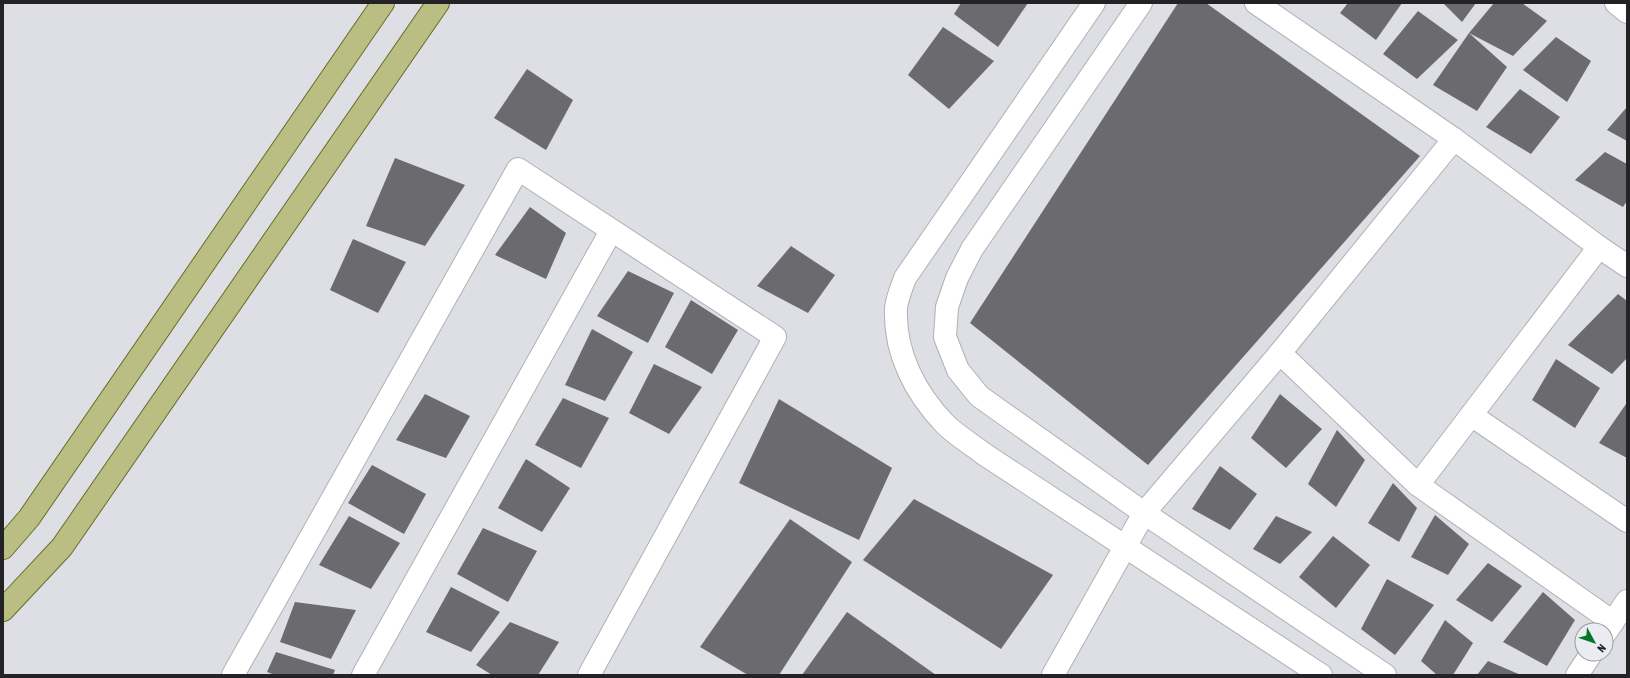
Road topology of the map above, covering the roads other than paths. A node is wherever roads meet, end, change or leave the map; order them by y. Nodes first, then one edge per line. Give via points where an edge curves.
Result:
1 (383, 3) edge
2 (438, 3) edge
3 (1094, 3) edge
4 (1141, 3) edge
5 (1256, 3) edge
6 (1616, 3) edge
7 (1627, 12) edge
8 (1454, 138) junction
9 (611, 231) junction
10 (1599, 247) junction
11 (1627, 266) edge
12 (1280, 354) junction
13 (1471, 415) junction
14 (1418, 485) junction
15 (1144, 513) junction
16 (1627, 521) edge
17 (1125, 547) junction
18 (3, 548) edge
19 (1627, 601) edge
20 (3, 610) edge
21 (1602, 622) edge
22 (1612, 622) edge
23 (1586, 662) edge
24 (233, 675) edge
25 (363, 675) edge
26 (589, 675) edge
27 (1053, 675) edge
28 (1321, 675) edge
29 (1385, 675) edge
30 (1577, 675) edge

1 - 18 main road via 29,518
2 - 20 main road via 62,547
3 - 17 street via 905,278 896,307 898,337 908,372 922,396 946,424 984,454
4 - 15 street via 972,249 957,278 947,307 945,337 958,370 979,396
5 - 8 street
6 - 7 street
8 - 10 street
8 - 12 street
9 - 24 street via 518,169
9 - 25 street
9 - 26 street via 775,337
10 - 11 street
10 - 13 street
12 - 14 street
12 - 15 street
13 - 14 street
13 - 16 street
14 - 21 street
15 - 17 street
15 - 29 street
17 - 27 street
17 - 28 street
19 - 22 street
23 - 30 street

